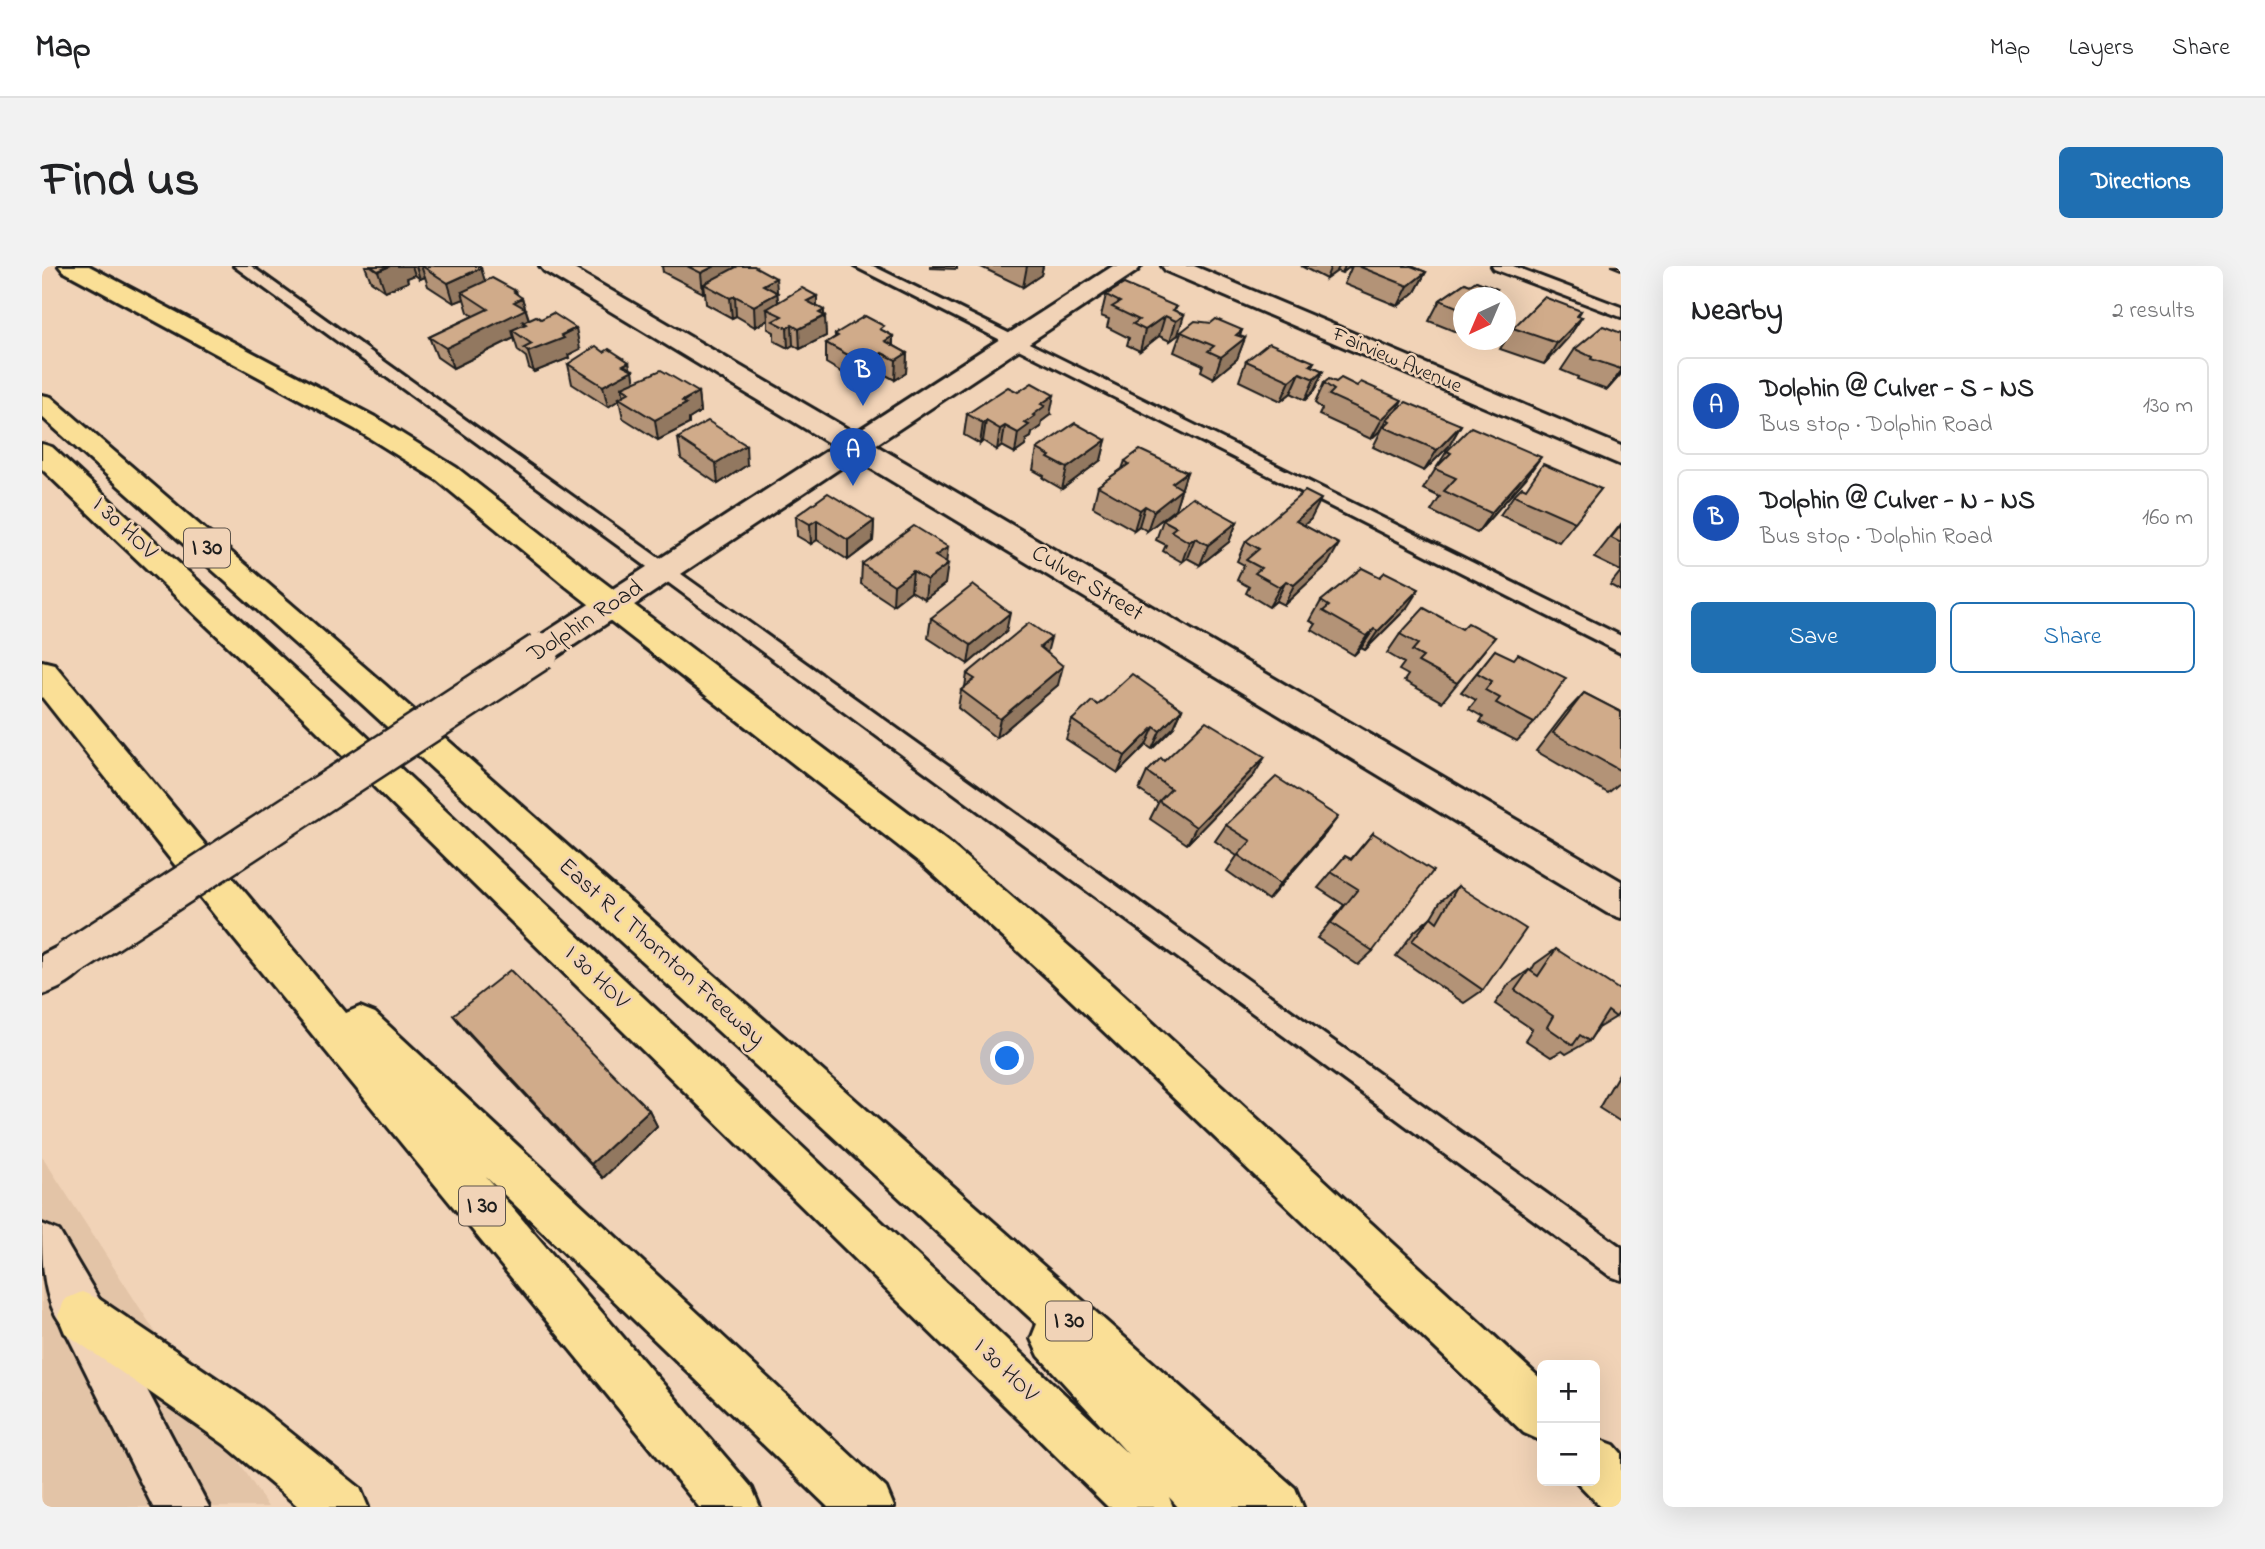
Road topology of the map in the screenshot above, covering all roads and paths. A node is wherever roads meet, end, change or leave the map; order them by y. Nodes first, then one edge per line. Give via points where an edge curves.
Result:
1 (71, 266) edge
2 (241, 266) edge
3 (552, 266) edge
4 (860, 266) edge
5 (1129, 266) edge
6 (1174, 266) edge
7 (1499, 266) edge
8 (1621, 312) edge
9 (1013, 343) junction
10 (42, 403) edge
11 (855, 447) junction
12 (42, 453) edge
13 (1621, 456) edge
14 (666, 570) junction
15 (611, 604) junction
16 (1621, 645) edge
17 (42, 673) edge
18 (1621, 901) edge
19 (231, 906) junction
20 (56, 967) edge
21 (862, 1134) junction
22 (42, 1248) edge
23 (1621, 1265) edge
24 (82, 1316) junction
25 (1537, 1410) edge
26 (1600, 1469) edge
27 (1621, 1489) edge
28 (182, 1507) edge
29 (341, 1507) edge
30 (733, 1507) edge
31 (867, 1507) edge
32 (1146, 1507) edge
33 (1214, 1507) edge
34 (1276, 1507) edge

1 - 15 highway via 365,423 447,474
2 - 14 lane
3 - 11 street, Culver Street
4 - 9 lane
5 - 9 street, Dolphin Road
6 - 13 street, Fairview Avenue
7 - 8 lane
9 - 11 street, Dolphin Road
9 - 16 lane
10 - 21 highway, East R L Thornton Freeway / I 30
11 - 14 street, Dolphin Road
11 - 18 street, Culver Street
12 - 32 highway, I 30 HOV via 327,720
14 - 15 street, Dolphin Road
14 - 23 lane
15 - 20 street, Dolphin Road, bridge
15 - 25 highway via 936,853
17 - 19 highway, I 30
19 - 30 highway, I 30
19 - 31 highway
21 - 33 highway
21 - 34 highway, East R L Thornton Freeway / I 30
22 - 24 street
24 - 28 street
24 - 29 highway via 242,1426
26 - 27 highway

